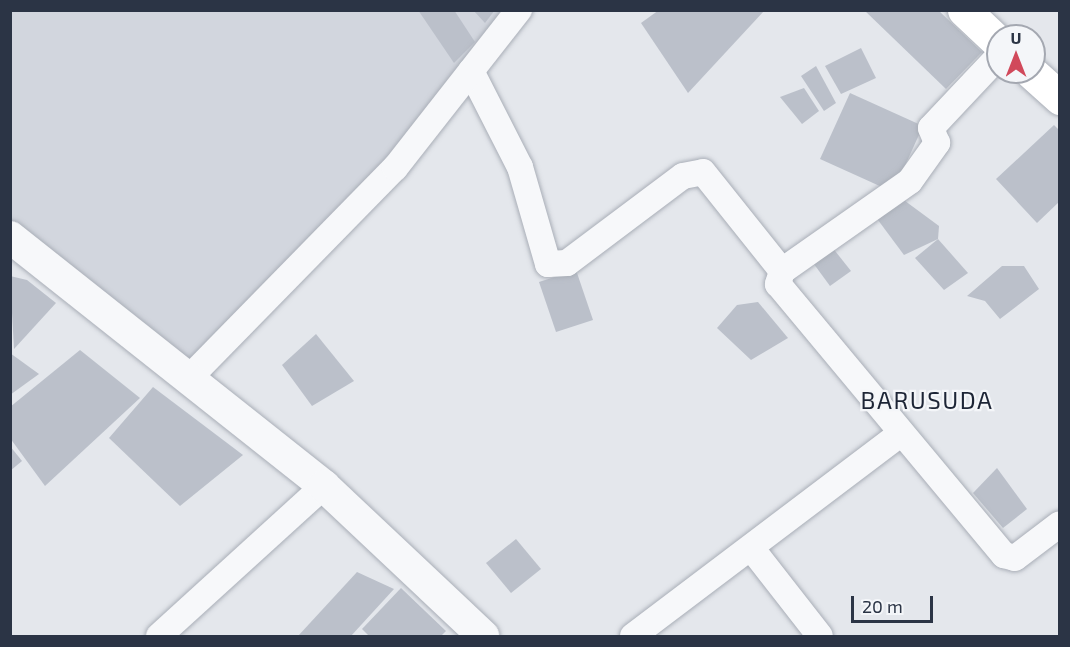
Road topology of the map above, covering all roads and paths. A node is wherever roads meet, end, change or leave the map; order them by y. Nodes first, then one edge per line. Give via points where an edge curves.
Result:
1 (519, 10) edge
2 (964, 10) edge
3 (986, 31) edge
4 (986, 70) edge
5 (471, 71) junction
6 (1044, 84) edge
7 (1059, 98) edge
8 (10, 237) edge
9 (782, 271) junction
10 (190, 377) junction
11 (901, 433) junction
12 (324, 486) junction
13 (1059, 524) edge
14 (752, 549) junction
15 (159, 636) edge
16 (483, 636) edge
17 (633, 636) edge
18 (820, 636) edge

1 - 5 street
2 - 3 main road
4 - 9 street via 931,128 937,143 910,181
5 - 9 street via 520,167 548,264 567,263 682,176 703,172
5 - 10 street via 394,168
6 - 7 main road
8 - 10 street
9 - 11 street via 778,284
10 - 12 street
11 - 13 street via 1008,558 1015,558
11 - 14 street
12 - 15 street
12 - 16 street
14 - 17 street
14 - 18 street

